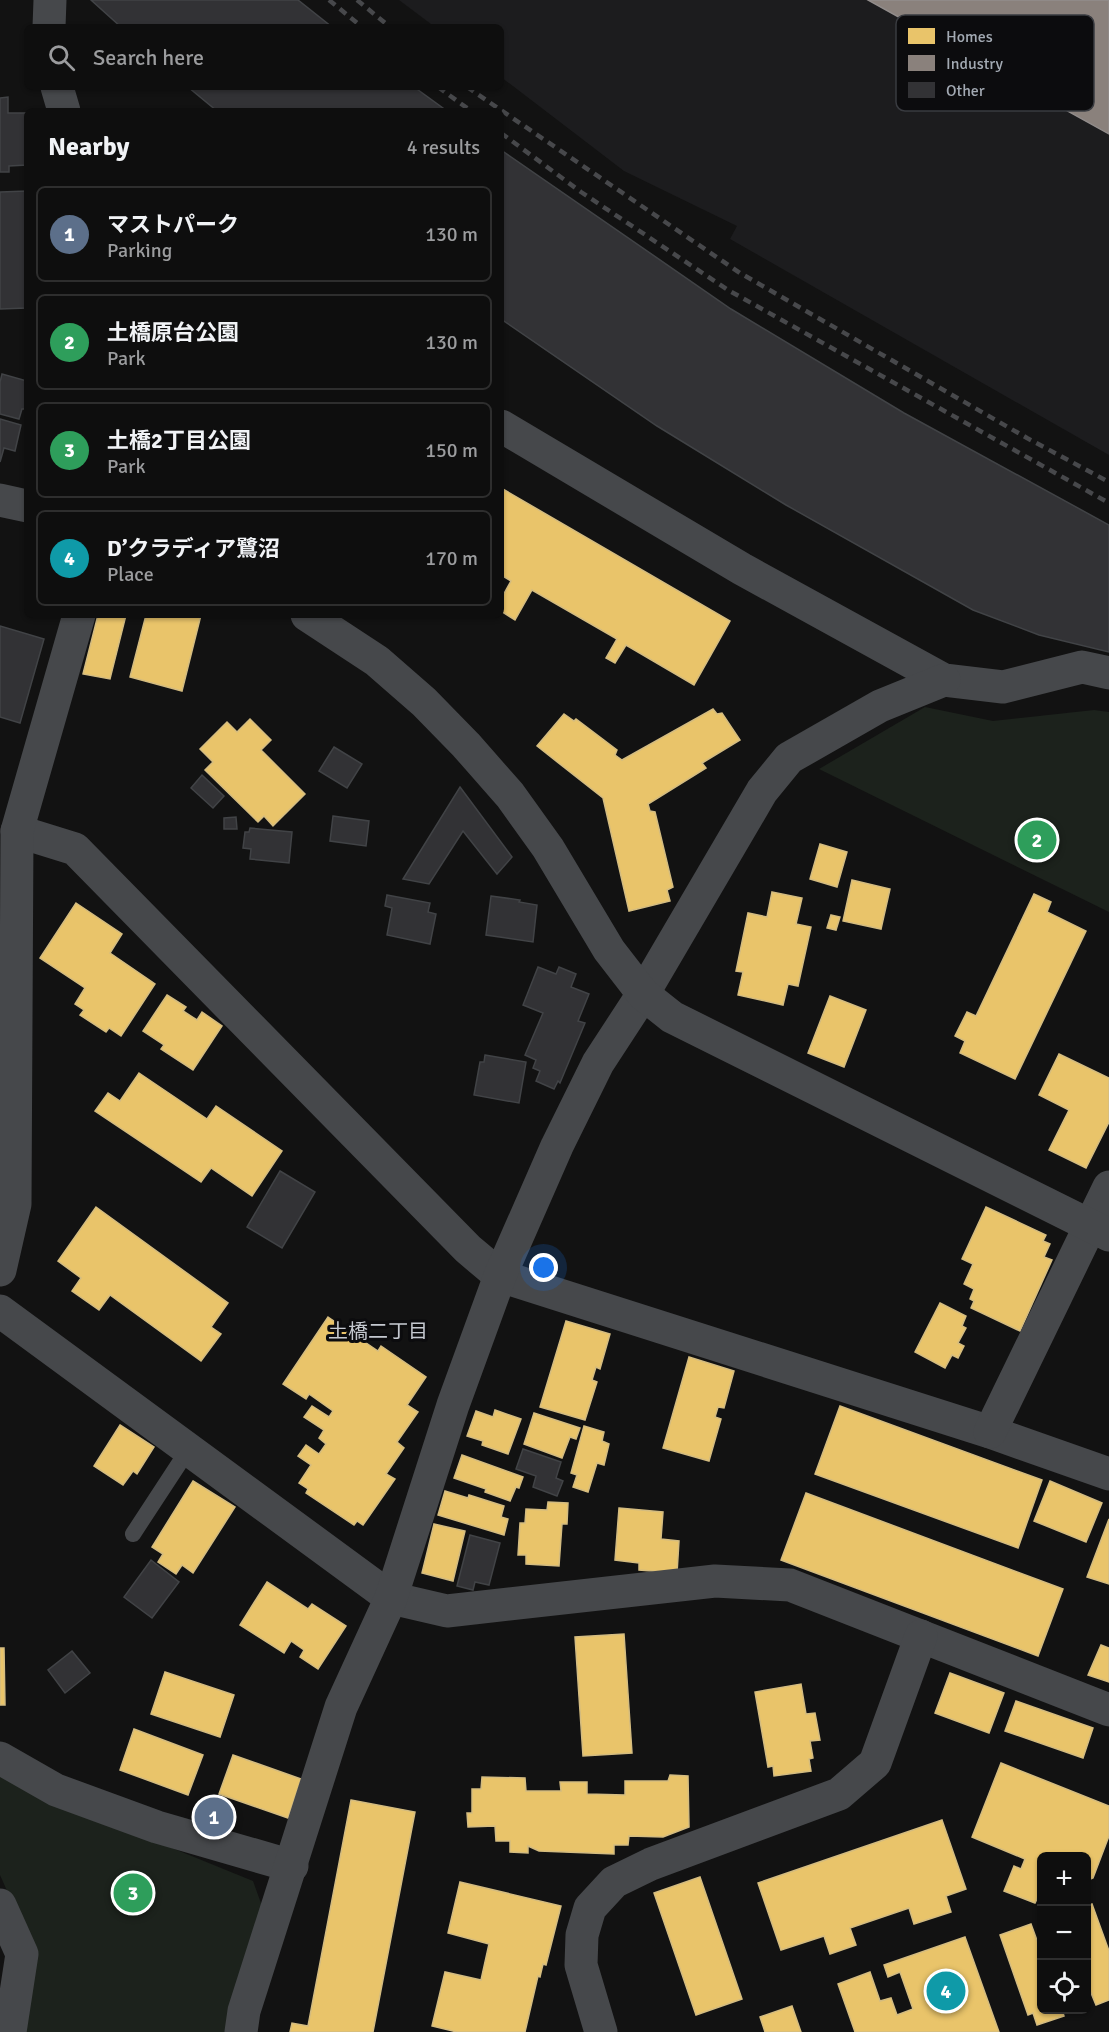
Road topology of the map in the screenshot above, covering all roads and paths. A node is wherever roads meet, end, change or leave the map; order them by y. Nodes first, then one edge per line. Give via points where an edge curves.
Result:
1 (50, 0) edge
2 (49, 24) edge
3 (58, 90) edge
4 (63, 108) edge
5 (504, 428) edge
6 (0, 500) edge
7 (24, 505) edge
8 (79, 618) edge
9 (312, 618) edge
10 (1109, 673) edge
11 (944, 680) junction
12 (17, 831) junction
13 (643, 994) junction
14 (1109, 1187) edge
15 (1099, 1231) edge
16 (0, 1270) edge
17 (500, 1276) junction
18 (0, 1311) edge
19 (990, 1432) junction
20 (188, 1450) junction
21 (1109, 1474) edge
22 (133, 1534) dead end
23 (391, 1598) junction
24 (921, 1636) junction
25 (1109, 1710) edge
26 (0, 1758) edge
27 (291, 1866) junction
28 (0, 1905) edge
29 (10, 2032) edge
30 (241, 2032) edge
31 (601, 2032) edge

1 - 2 street
3 - 4 street
5 - 11 street via 742,568
6 - 7 street
8 - 12 street
9 - 13 street via 377,661 424,702 488,770 548,848 609,950
10 - 11 street via 1082,668 1003,687
11 - 13 street via 880,706 789,758 762,791
12 - 16 street via 15,1204
12 - 17 street via 75,849 468,1249
13 - 15 street via 672,1017
13 - 17 street via 598,1063
14 - 15 street
15 - 19 street
17 - 19 street
17 - 23 street via 453,1405
18 - 20 street
19 - 21 street
20 - 22 lane
20 - 23 street
23 - 24 street via 447,1611 715,1581 790,1585
23 - 27 street via 341,1707
24 - 25 street
24 - 31 street via 875,1762 838,1794 651,1864 614,1882 590,1908 582,1935 581,1965
26 - 27 street via 56,1790 157,1827
27 - 30 street via 244,2010
28 - 29 street via 22,1954

